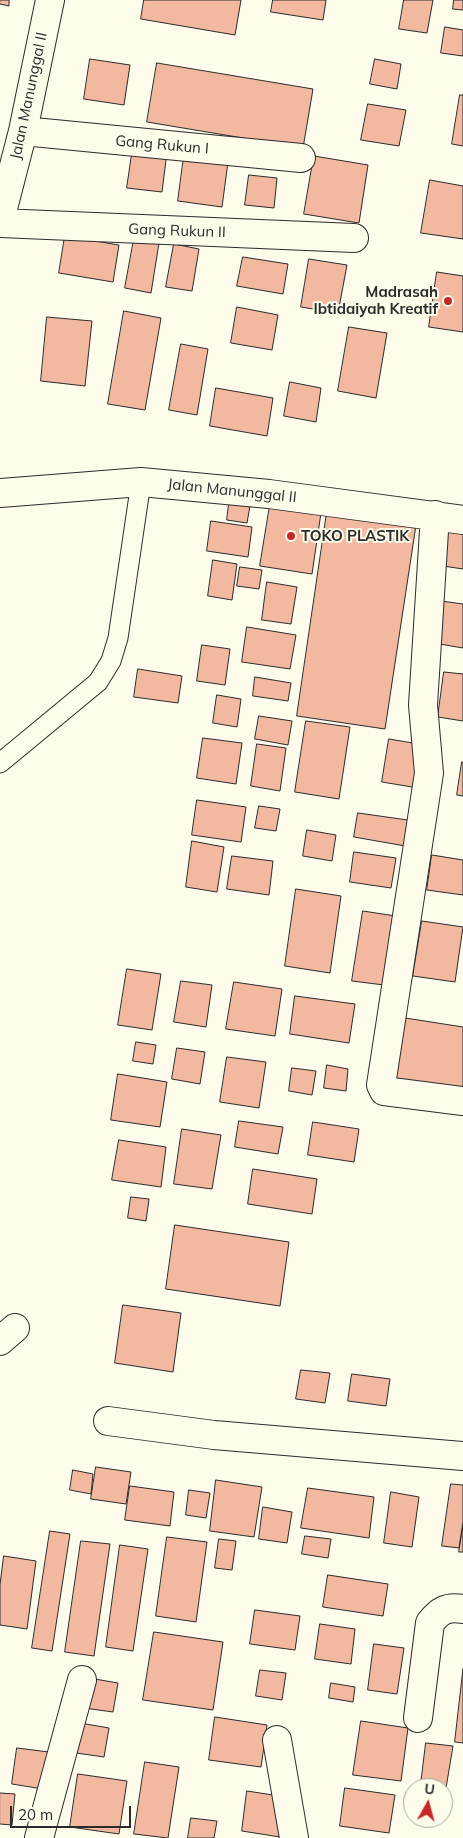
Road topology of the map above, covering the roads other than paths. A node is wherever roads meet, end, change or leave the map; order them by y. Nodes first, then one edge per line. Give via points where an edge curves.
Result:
1 (50, 0) edge
2 (23, 132) junction
3 (301, 158) dead end
4 (0, 222) edge
5 (354, 238) dead end
6 (141, 482) junction
7 (0, 493) edge
8 (435, 515) junction
9 (463, 520) edge
10 (0, 762) edge
11 (463, 1101) edge
12 (108, 1421) dead end
13 (463, 1456) edge
14 (463, 1609) edge
15 (82, 1680) dead end
16 (418, 1718) dead end
17 (277, 1740) dead end
18 (39, 1838) edge
19 (294, 1838) edge

1 - 2 street, Jalan Manunggal II
2 - 3 street, Gang Rukun I
2 - 4 street, Jalan Manunggal II
4 - 5 street, Gang Rukun II
6 - 7 street, Jalan Manunggal II
6 - 8 street, Jalan Manunggal II
6 - 10 lane via 118,638 111,661 98,682
8 - 9 street, Jalan Manunggal II
8 - 11 street via 424,705 429,773 381,1085 384,1091
12 - 13 street via 214,1435
14 - 16 street via 454,1607 440,1611 430,1623
15 - 18 street
17 - 19 street

